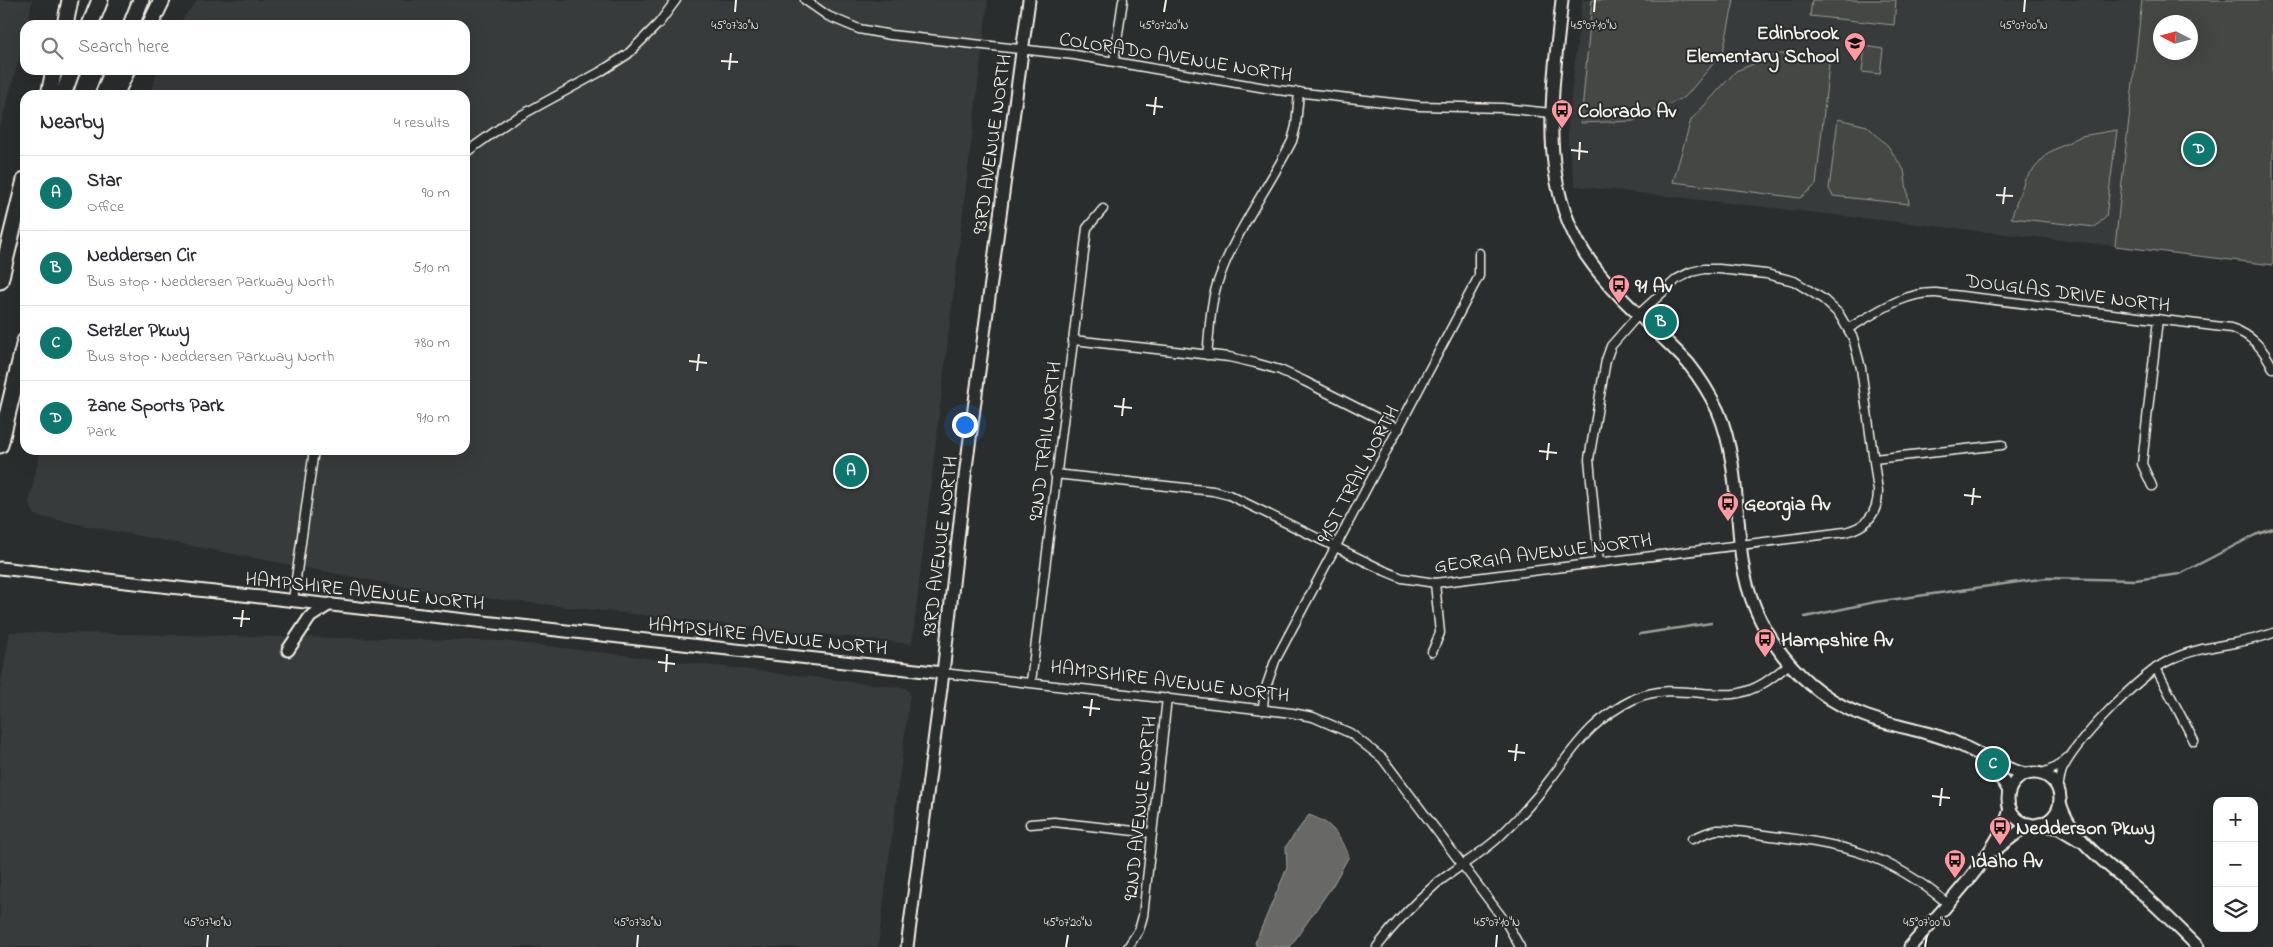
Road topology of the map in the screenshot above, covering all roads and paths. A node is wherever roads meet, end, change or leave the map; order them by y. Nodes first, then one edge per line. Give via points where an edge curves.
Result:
1 (70, 0) edge
2 (100, 0) edge
3 (141, 0) edge
4 (162, 0) edge
5 (676, 0) edge
6 (805, 0) edge
7 (1029, 0) edge
8 (1123, 0) edge
9 (1562, 0) edge
10 (65, 20) edge
11 (92, 20) edge
12 (133, 20) edge
13 (152, 20) edge
14 (1023, 49) junction
15 (1114, 61) junction
16 (53, 75) edge
17 (70, 75) edge
18 (111, 75) edge
19 (125, 75) edge
20 (49, 90) edge
21 (65, 90) edge
22 (105, 90) edge
23 (117, 90) edge
24 (1299, 92) junction
25 (1551, 112) junction
26 (470, 149) edge
27 (20, 200) edge
28 (1103, 209) dead end
29 (20, 220) edge
30 (1479, 253) dead end
31 (0, 281) edge
32 (0, 286) edge
33 (1639, 314) junction
34 (2158, 319) junction
35 (1848, 328) junction
36 (1073, 340) junction
37 (1207, 355) junction
38 (20, 361) edge
39 (2273, 368) edge
40 (1399, 429) junction
41 (2002, 444) dead end
42 (0, 446) edge
43 (313, 455) edge
44 (1874, 459) junction
45 (1055, 474) junction
46 (2152, 486) dead end
47 (1741, 545) junction
48 (1336, 547) junction
49 (1599, 562) junction
50 (2, 568) edge
51 (1436, 583) junction
52 (293, 600) junction
53 (330, 604) junction
54 (2273, 633) edge
55 (288, 650) dead end
56 (1432, 652) dead end
57 (1789, 664) junction
58 (2156, 668) junction
59 (943, 673) junction
60 (1031, 682) junction
61 (1167, 698) junction
62 (1263, 710) junction
63 (2194, 741) dead end
64 (1976, 754) junction
65 (2073, 754) junction
66 (2025, 774) junction
67 (2040, 774) junction
68 (2058, 789) junction
69 (2010, 791) junction
70 (2060, 802) junction
71 (2010, 808) junction
72 (1030, 824) dead end
73 (2034, 824) junction
74 (1152, 833) junction
75 (1692, 840) dead end
76 (2089, 847) junction
77 (1984, 859) junction
78 (1462, 866) junction
79 (1947, 903) junction
80 (907, 947) edge
81 (1128, 947) edge
82 (1377, 947) edge
83 (1520, 947) edge
84 (1910, 947) edge
85 (2198, 947) edge

1 - 10 highway
2 - 11 highway
3 - 12 highway
4 - 13 highway
5 - 26 street via 646,38 623,58 507,123
6 - 14 street, COLORADO AVENUE NORTH via 828,16 859,28 891,35
7 - 14 street, 93RD AVENUE NORTH
8 - 15 street
9 - 25 street
14 - 15 street, COLORADO AVENUE NORTH
14 - 59 street, 93RD AVENUE NORTH via 966,468
15 - 24 street, COLORADO AVENUE NORTH
16 - 20 highway
17 - 21 highway
18 - 22 highway
19 - 23 highway
24 - 25 street, COLORADO AVENUE NORTH via 1420,106
24 - 37 street via 1292,141 1219,277
25 - 33 street via 1553,162 1570,224 1592,264
27 - 31 highway
28 - 36 street, 92ND TRAIL NORTH via 1087,228
29 - 32 highway
30 - 40 street, 91ST TRAIL NORTH via 1479,276
33 - 35 street, GEORGIA AVENUE NORTH via 1677,279 1704,269 1719,269 1794,281 1823,299
33 - 47 street via 1688,363 1718,412 1726,433
33 - 49 street, GEORGIA AVENUE NORTH via 1611,346 1591,440 1590,479
34 - 35 street, DOUGLAS DRIVE NORTH via 1924,293 1900,300
34 - 39 street, DOUGLAS DRIVE NORTH via 2239,331 2254,340
34 - 46 street via 2142,464
35 - 44 street, GEORGIA AVENUE NORTH via 1861,368
36 - 37 street
36 - 45 street, 92ND TRAIL NORTH
37 - 40 street via 1280,370
38 - 42 highway
40 - 48 street, 91ST TRAIL NORTH
41 - 44 street
43 - 52 street
44 - 47 street, GEORGIA AVENUE NORTH via 1878,502 1874,514 1857,530
45 - 48 street, GEORGIA AVENUE NORTH via 1212,491 1244,502
45 - 60 street, 92ND TRAIL NORTH
47 - 49 street, GEORGIA AVENUE NORTH
47 - 57 street via 1754,605 1762,624
48 - 51 street, GEORGIA AVENUE NORTH via 1402,578
48 - 62 street, 91ST TRAIL NORTH via 1275,661 1264,694
49 - 51 street, GEORGIA AVENUE NORTH
50 - 52 street, HAMPSHIRE AVENUE NORTH
51 - 56 street via 1440,633
52 - 53 street, HAMPSHIRE AVENUE NORTH
53 - 55 street via 310,617
53 - 59 street, HAMPSHIRE AVENUE NORTH
54 - 58 street via 2255,640 2186,654
57 - 64 street via 1816,689 1846,708 1880,722 1949,740
57 - 78 street via 1752,689 1735,694 1659,692 1639,697 1603,717 1574,746 1526,810 1496,840
58 - 63 street
58 - 65 street via 2112,708
59 - 60 street, HAMPSHIRE AVENUE NORTH
59 - 80 street, 93RD AVENUE NORTH
60 - 61 street, HAMPSHIRE AVENUE NORTH
61 - 62 street, HAMPSHIRE AVENUE NORTH
61 - 74 street, 92ND AVENUE NORTH
62 - 78 street, HAMPSHIRE AVENUE NORTH via 1313,717 1350,733 1366,744 1394,773
64 - 66 street
64 - 69 street
65 - 67 street via 2057,767
65 - 68 street via 2061,772
66 - 67 street
66 - 69 street via 2016,780
67 - 68 street via 2048,777
68 - 70 street
69 - 71 street
70 - 73 street via 2049,820
70 - 76 street via 2068,822
71 - 73 street via 2021,821
71 - 77 street via 2004,828
72 - 74 street via 1054,822
73 - 76 street via 2059,828
73 - 77 street via 2008,838
74 - 81 street, 92ND AVENUE NORTH via 1143,916
75 - 79 street via 1716,830 1843,846 1898,868
76 - 85 street
77 - 79 street
78 - 82 street via 1414,904
78 - 83 street, HAMPSHIRE AVENUE NORTH via 1507,924
79 - 84 street

